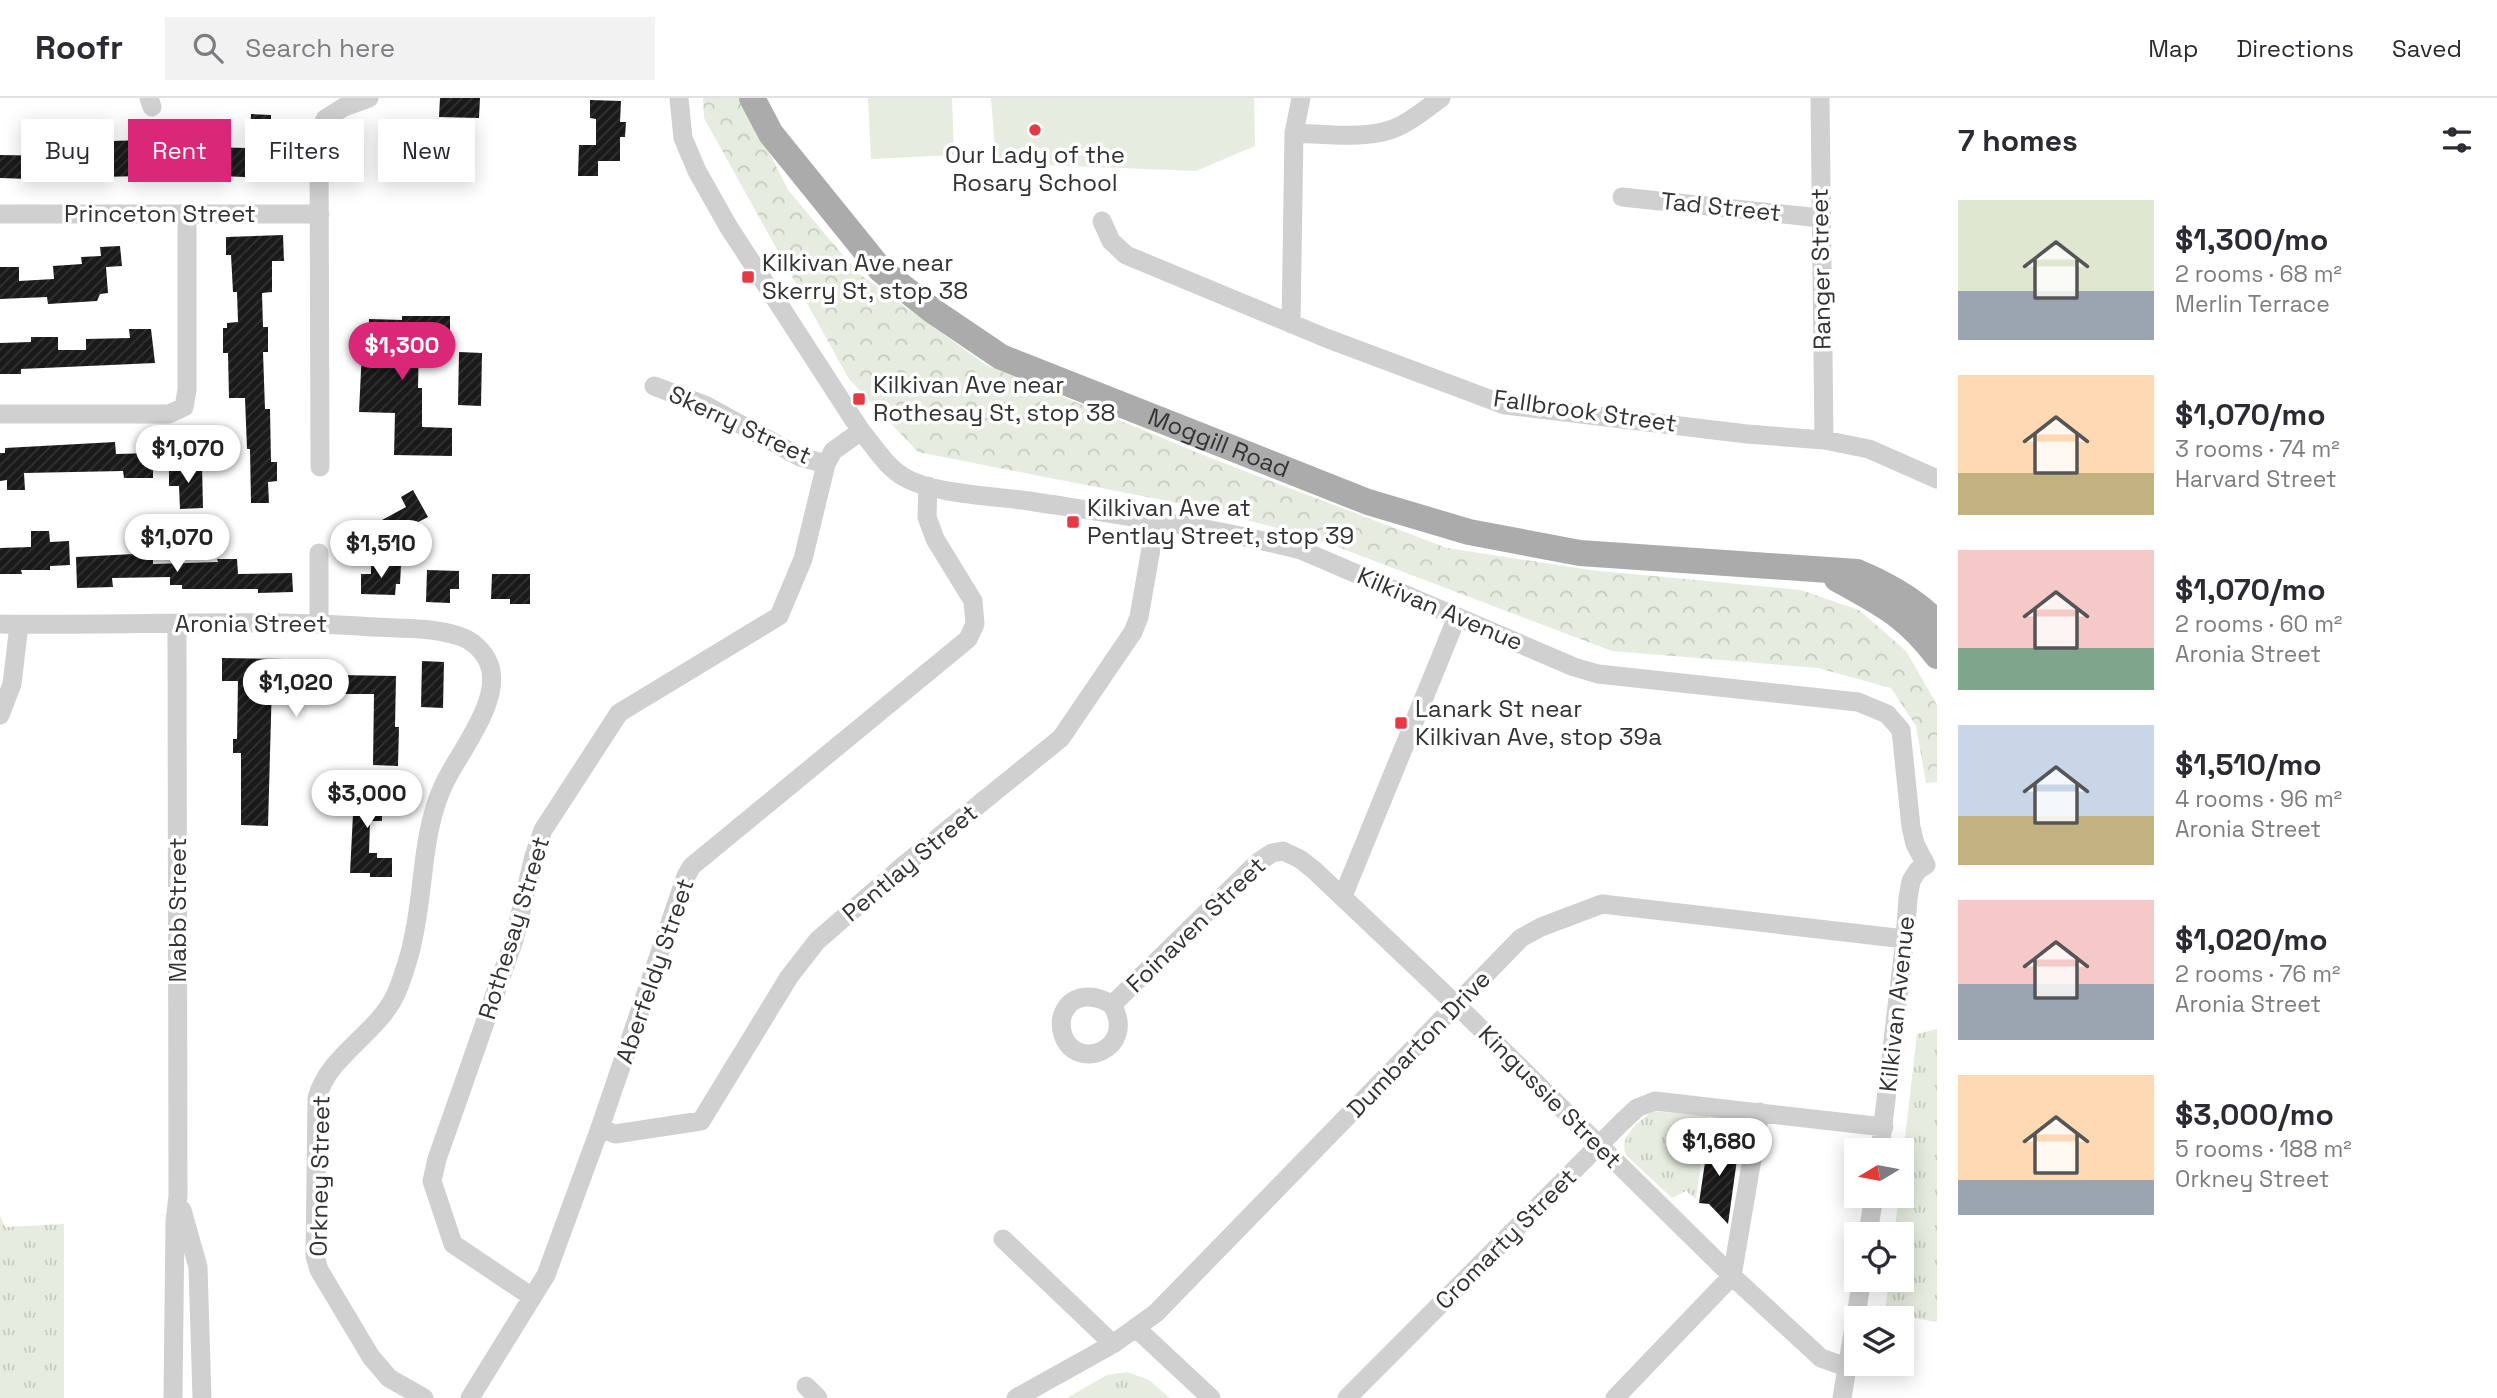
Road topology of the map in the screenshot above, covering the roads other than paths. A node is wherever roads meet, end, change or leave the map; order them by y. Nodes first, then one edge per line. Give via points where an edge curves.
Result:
1 (369, 98) edge
2 (679, 98) edge
3 (752, 98) edge
4 (769, 98) edge
5 (1301, 98) edge
6 (1441, 98) edge
7 (1820, 98) edge
8 (1294, 133) junction
9 (814, 186) junction
10 (1622, 197) dead end
11 (0, 214) edge
12 (187, 214) junction
13 (320, 214) junction
14 (1820, 218) junction
15 (1102, 221) dead end
16 (1291, 324) junction
17 (654, 386) dead end
18 (0, 414) edge
19 (861, 431) junction
20 (1824, 440) junction
21 (826, 464) junction
22 (320, 467) dead end
23 (1937, 479) edge
24 (928, 486) junction
25 (1156, 520) junction
26 (319, 553) dead end
27 (1817, 568) junction
28 (1457, 617) junction
29 (1937, 623) edge
30 (10, 624) edge
31 (177, 624) junction
32 (319, 624) junction
33 (1937, 656) edge
34 (489, 664) joint
35 (0, 715) edge
36 (1283, 851) joint
37 (1932, 863) edge
38 (1343, 896) junction
39 (1905, 939) junction
40 (1112, 1005) dead end
41 (1457, 1006) junction
42 (1760, 1112) junction
43 (1884, 1127) junction
44 (600, 1128) junction
45 (1882, 1138) edge
46 (1600, 1145) junction
47 (178, 1196) junction
48 (1003, 1239) dead end
49 (1732, 1276) junction
50 (531, 1297) junction
51 (1137, 1329) junction
52 (1113, 1345) junction
53 (1844, 1366) edge
54 (1847, 1376) edge
55 (173, 1398) edge
56 (202, 1398) edge
57 (424, 1398) edge
58 (470, 1398) edge
59 (1016, 1398) edge
60 (1211, 1398) edge
61 (1347, 1398) edge
62 (1615, 1398) edge
63 (1842, 1398) edge

1 - 13 street via 325,119 319,139
2 - 19 street, Kilkivan Avenue via 683,138 697,172
3 - 9 main road, Moggill Road via 771,134
4 - 9 main road, Moggill Road
5 - 8 street
6 - 8 street via 1385,132
7 - 14 street, Ranger Street
8 - 16 street
9 - 27 main road, Moggill Road via 881,270 1001,357 1368,502 1469,532 1580,553
10 - 14 street, Tad Street
11 - 12 street, Princeton Street
12 - 13 street, Princeton Street
12 - 18 street via 184,407 169,414
13 - 22 street
14 - 20 street, Ranger Street
15 - 16 street, Fallbrook Street via 1111,241 1126,255
16 - 20 street, Fallbrook Street via 1505,405
17 - 21 street, Skerry Street via 707,406 800,457
19 - 21 street, Rothesay Street via 833,451
19 - 24 street, Kilkivan Avenue via 896,472
20 - 23 street, Fallbrook Street via 1869,449
21 - 50 street, Rothesay Street via 803,559 779,616 619,713 543,830 514,940 432,1181 453,1244
24 - 25 street, Kilkivan Avenue
24 - 44 street, Aberfeldy Street via 927,517 935,539 973,601 975,624 968,639 692,866
25 - 28 street, Kilkivan Avenue via 1301,550
25 - 44 street, Pentlay Street via 1133,632 1061,738 817,941 789,977 701,1121 615,1134
26 - 32 street
27 - 29 main road, Moggill Road via 1857,572 1878,580
27 - 33 main road, Moggill Road via 1898,613
28 - 37 street, Kilkivan Avenue via 1598,674 1858,702 1887,714 1901,730 1915,844
28 - 38 street
30 - 31 street, Aronia Street
30 - 35 street via 12,684
31 - 32 street, Aronia Street
31 - 47 street, Mabb Street
32 - 34 street, Aronia Street via 448,633 473,643
34 - 57 street, Orkney Street via 492,687 483,713 435,806 421,869 413,940 397,990 379,1021 336,1065 317,1098 319,1270 371,1357 389,1378
36 - 38 street, Kingussie Street via 1300,859
36 - 40 street, Foinaven Street via 1272,852 1257,863
37 - 39 street, Kilkivan Avenue via 1918,870 1911,881
38 - 41 street, Kingussie Street
39 - 41 street, Dumbarton Drive via 1602,904 1521,938
39 - 43 street, Kilkivan Avenue
41 - 46 street, Kingussie Street
41 - 51 street, Dumbarton Drive
42 - 43 street, Cromarty Street
42 - 46 street, Cromarty Street via 1655,1101 1637,1108
42 - 49 street
43 - 45 street, Kilkivan Avenue
44 - 50 street, Aberfeldy Street via 546,1275
46 - 49 street, Kingussie Street
46 - 61 street, Cromarty Street
47 - 55 street, Mabb Street
47 - 56 street, Mabb Street via 198,1267
48 - 52 street
49 - 53 street, Kingussie Street via 1821,1358
49 - 62 street
50 - 58 street, Aberfeldy Street
51 - 52 street, Dumbarton Drive
51 - 60 street
52 - 59 street, Dumbarton Drive
54 - 63 street

